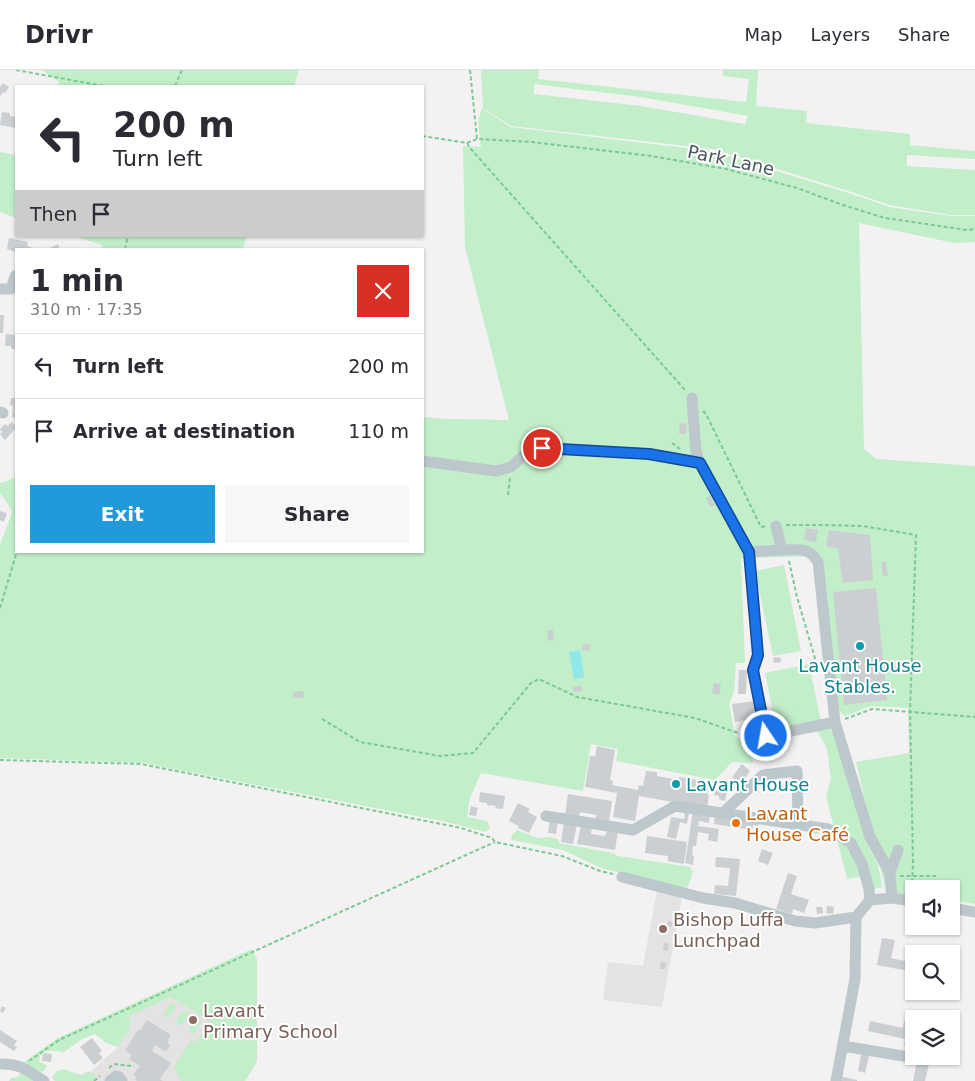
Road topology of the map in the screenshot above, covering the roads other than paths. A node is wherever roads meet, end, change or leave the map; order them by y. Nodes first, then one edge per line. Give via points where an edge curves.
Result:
1 (15, 276) dead end
2 (0, 289) edge
3 (692, 398) road end
4 (424, 461) edge
5 (700, 463) junction
6 (776, 526) road end
7 (785, 550) junction
8 (749, 552) junction
9 (836, 722) junction
10 (723, 813) junction
11 (546, 816) dead end
12 (798, 824) junction
13 (898, 850) dead end
14 (890, 875) junction
15 (622, 877) road end
16 (892, 898) junction
17 (870, 900) junction
18 (905, 900) edge
19 (960, 910) edge
20 (975, 912) edge
21 (856, 917) junction
22 (842, 1046) junction
23 (903, 1056) dead end
24 (0, 1064) edge
25 (44, 1081) edge
26 (110, 1081) edge
27 (122, 1081) edge
28 (836, 1081) edge

1 - 2 street via 11,289
3 - 5 street via 696,452
4 - 5 street via 496,471 511,468 522,456 542,448 649,454
5 - 8 street
6 - 7 street
7 - 8 street
7 - 9 street via 813,553 818,562
8 - 9 street via 758,655 753,670 766,736
9 - 14 street via 870,837
10 - 11 street via 675,806 633,830
10 - 12 street
10 - 12 street via 763,775 797,771
12 - 17 street via 828,829 851,843 862,864
13 - 14 street
14 - 16 street
15 - 21 street via 703,898 736,902 796,921 815,923
16 - 17 street
16 - 18 street
17 - 21 street
19 - 20 street
21 - 22 street via 856,979
22 - 23 street
22 - 28 street
24 - 25 street via 22,1067
26 - 27 street via 116,1076

